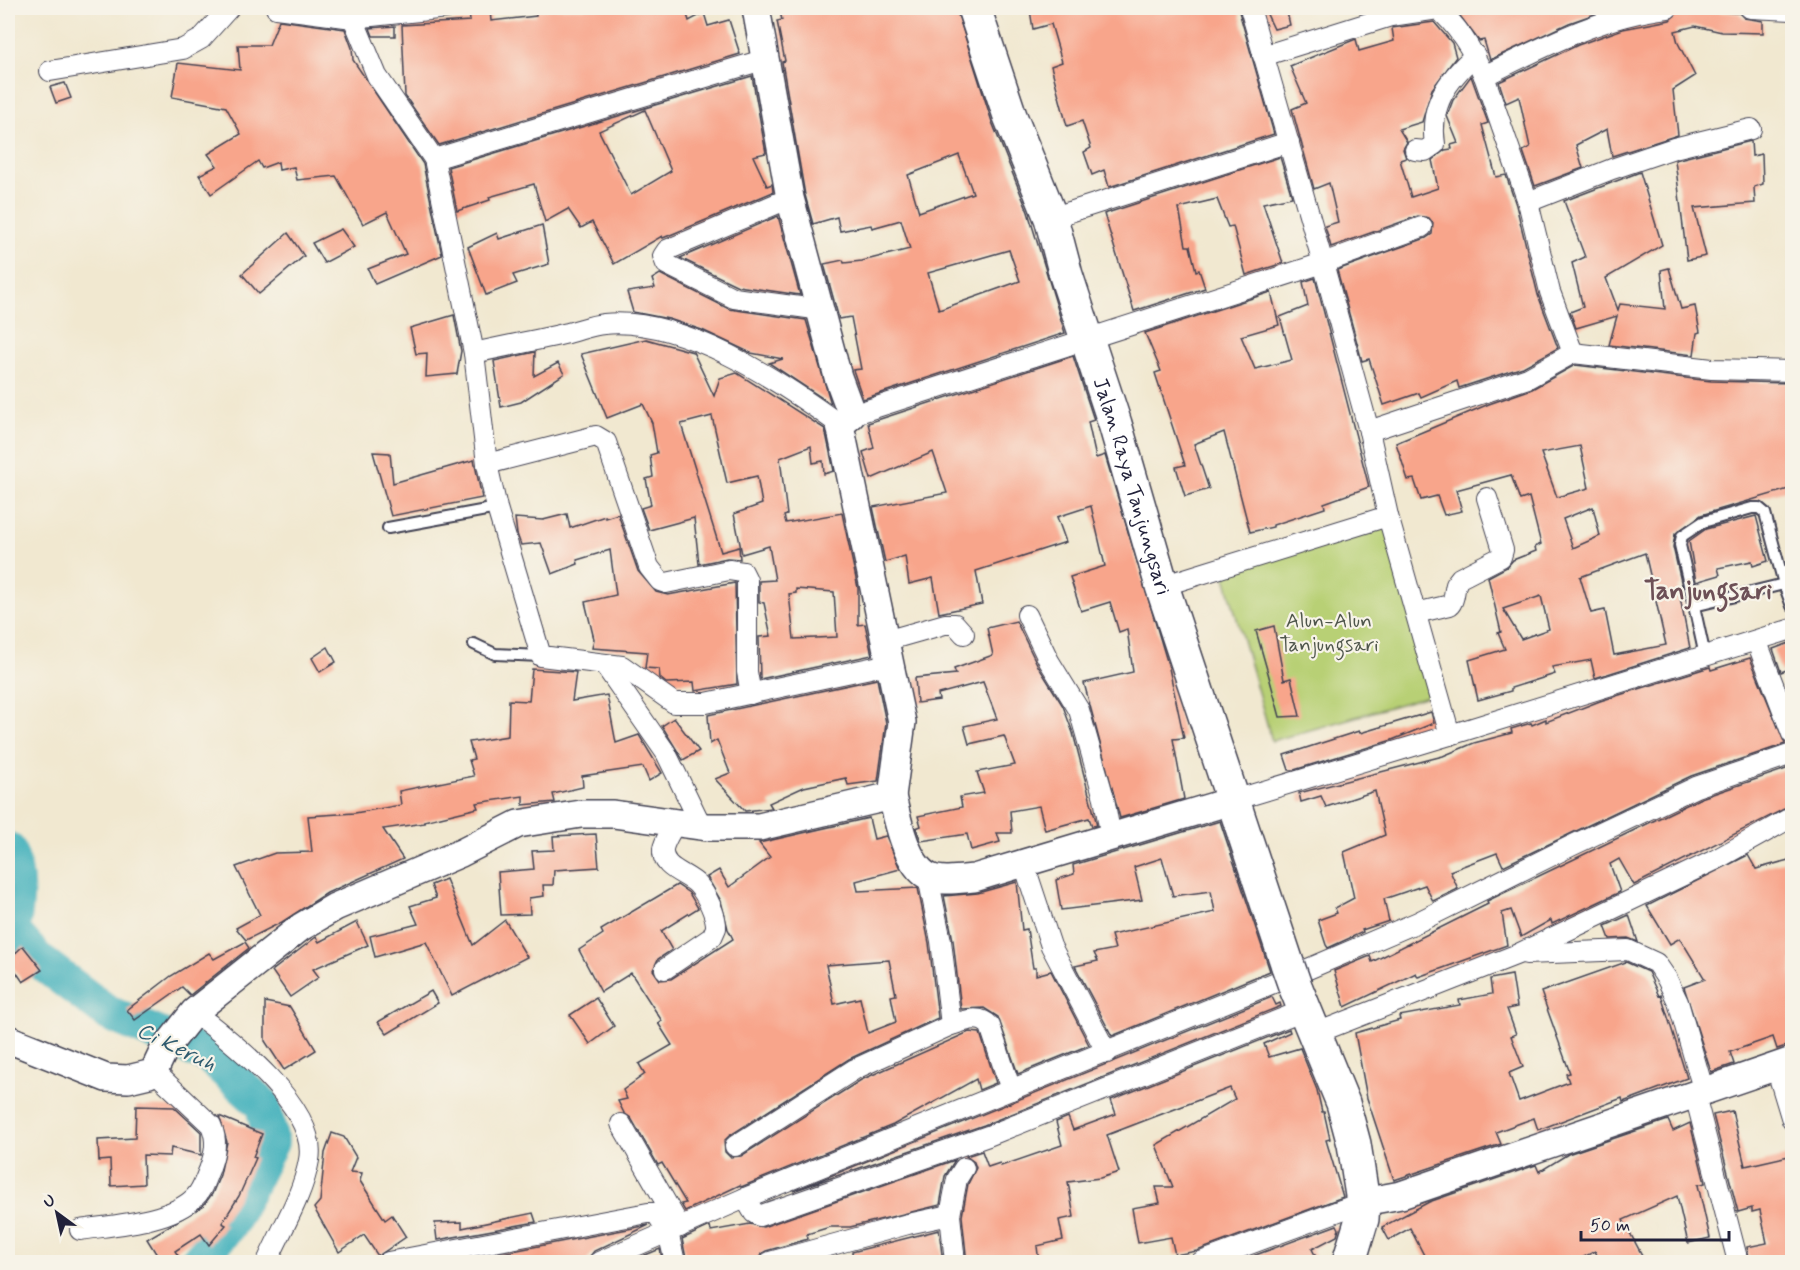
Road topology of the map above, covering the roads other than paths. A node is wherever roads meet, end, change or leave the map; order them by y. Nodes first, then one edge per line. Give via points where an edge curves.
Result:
1 (229, 8) edge
2 (276, 8) edge
3 (447, 8) edge
4 (756, 8) edge
5 (974, 8) edge
6 (1250, 8) edge
7 (1668, 8) edge
8 (1750, 8) edge
9 (1792, 9) edge
10 (354, 13) edge
11 (1475, 55) junction
12 (1263, 56) junction
13 (766, 59) junction
14 (50, 71) dead end
15 (1484, 76) junction
16 (1751, 129) dead end
17 (1289, 142) junction
18 (1415, 150) dead end
19 (434, 159) junction
20 (790, 198) junction
21 (1528, 202) junction
22 (1051, 218) junction
23 (1422, 227) dead end
24 (1323, 263) junction
25 (822, 310) junction
26 (1087, 338) junction
27 (474, 353) junction
28 (1573, 353) junction
29 (1792, 371) edge
30 (846, 420) junction
31 (1369, 431) junction
32 (487, 464) junction
33 (1487, 498) dead end
34 (497, 508) junction
35 (1388, 516) junction
36 (388, 528) dead end
37 (1784, 584) junction
38 (1162, 586) junction
39 (1694, 606) junction
40 (1792, 606) edge
41 (1416, 613) junction
42 (1027, 615) dead end
43 (1792, 629) edge
44 (964, 634) dead end
45 (1757, 642) junction
46 (474, 644) dead end
47 (887, 652) junction
48 (541, 656) junction
49 (1705, 656) junction
50 (604, 664) junction
51 (751, 693) junction
52 (1792, 734) edge
53 (1450, 735) junction
54 (1792, 754) edge
55 (892, 796) junction
56 (1231, 801) junction
57 (1792, 818) edge
58 (675, 823) junction
59 (702, 827) junction
60 (1111, 838) junction
61 (1024, 864) junction
62 (928, 877) junction
63 (1518, 954) junction
64 (666, 969) dead end
65 (1300, 999) junction
66 (190, 1018) junction
67 (951, 1025) junction
68 (8, 1039) edge
69 (1107, 1053) junction
70 (159, 1061) junction
71 (1784, 1064) edge
72 (1011, 1090) junction
73 (1700, 1093) junction
74 (1792, 1120) edge
75 (621, 1124) dead end
76 (735, 1146) dead end
77 (964, 1168) dead end
78 (746, 1198) junction
79 (1363, 1202) junction
80 (950, 1215) junction
81 (674, 1229) junction
82 (80, 1230) dead end
83 (1349, 1262) edge
84 (267, 1263) edge
85 (388, 1263) edge
86 (599, 1263) edge
87 (675, 1263) edge
88 (770, 1263) edge
89 (955, 1263) edge
90 (1201, 1263) edge
91 (1738, 1263) edge

1 - 14 street via 201,39 183,50
2 - 10 street
3 - 10 street
4 - 13 street
5 - 22 highway, Jalan Raya Tanjungsari via 1010,116
6 - 12 street
7 - 15 street via 1645,10 1589,27
8 - 9 street
10 - 19 street via 377,76
11 - 12 street via 1451,20 1438,9 1390,16
11 - 15 street
11 - 18 street via 1457,72 1436,107 1432,128 1435,144
12 - 17 street
13 - 19 street
13 - 20 street
15 - 21 street
16 - 21 street via 1674,148
17 - 22 street
17 - 24 street
19 - 27 street
20 - 25 street
20 - 25 street via 667,250 663,256 666,264 734,298
21 - 28 street via 1550,292
22 - 26 highway, Jalan Raya Tanjungsari
23 - 24 street
24 - 26 street
24 - 31 street
25 - 30 street
26 - 30 street
26 - 38 highway, Jalan Raya Tanjungsari
27 - 30 street via 604,324 647,326 704,344 748,364
27 - 32 street
28 - 29 street via 1712,369
28 - 31 street via 1528,378
30 - 47 street
31 - 35 street
32 - 34 street
32 - 51 street via 596,436 606,442 649,567 660,581 729,570 742,572 747,580 747,672
33 - 41 street via 1503,550 1501,557 1460,578 1450,605
34 - 36 lane
34 - 48 street
35 - 38 street
35 - 41 street
37 - 39 lane
37 - 39 lane via 1765,513 1759,507 1752,508 1704,522 1682,536 1680,545
37 - 40 lane
38 - 56 highway, Jalan Raya Tanjungsari
39 - 49 lane
41 - 53 street
42 - 60 street via 1079,710
43 - 45 street
44 - 47 street via 955,624 945,624
45 - 49 street
45 - 52 street
46 - 48 lane via 495,654
47 - 51 street
47 - 55 street via 902,722
48 - 50 street
49 - 53 street
50 - 51 street via 632,670 666,698 682,705 706,704
50 - 59 street via 666,753
53 - 56 street
54 - 69 street via 1696,788 1418,922
55 - 59 street via 759,827
55 - 62 street via 900,835
56 - 60 street
56 - 65 highway, Jalan Raya Tanjungsari
57 - 63 street via 1715,860
58 - 59 street
58 - 64 street via 663,849 666,859 672,869 688,876 702,890 716,928 712,937
58 - 66 street via 613,814 581,814 518,824 335,907 271,949
60 - 61 street
61 - 62 street via 974,878
61 - 69 street via 1051,946
62 - 67 street via 941,941
63 - 65 street
63 - 73 street via 1628,950 1656,963 1678,1002
65 - 78 street via 987,1136 759,1216
65 - 79 highway, Jalan Raya Tanjungsari via 1343,1103
66 - 70 street
66 - 84 street via 254,1060 290,1104 306,1131 310,1158
67 - 72 street via 985,1020
67 - 76 street via 855,1069
68 - 70 street via 106,1078 128,1079
69 - 72 street
70 - 82 street via 215,1135 216,1150 203,1185 195,1198 183,1206 152,1218
71 - 73 street
71 - 74 street
72 - 78 street
73 - 79 street via 1401,1195
73 - 91 street
75 - 81 street
77 - 80 street via 957,1179
78 - 81 street
79 - 83 highway, Jalan Raya Tanjungsari
79 - 90 street
80 - 88 street
80 - 89 street
81 - 85 street via 656,1213 640,1213
81 - 86 street
81 - 87 street

